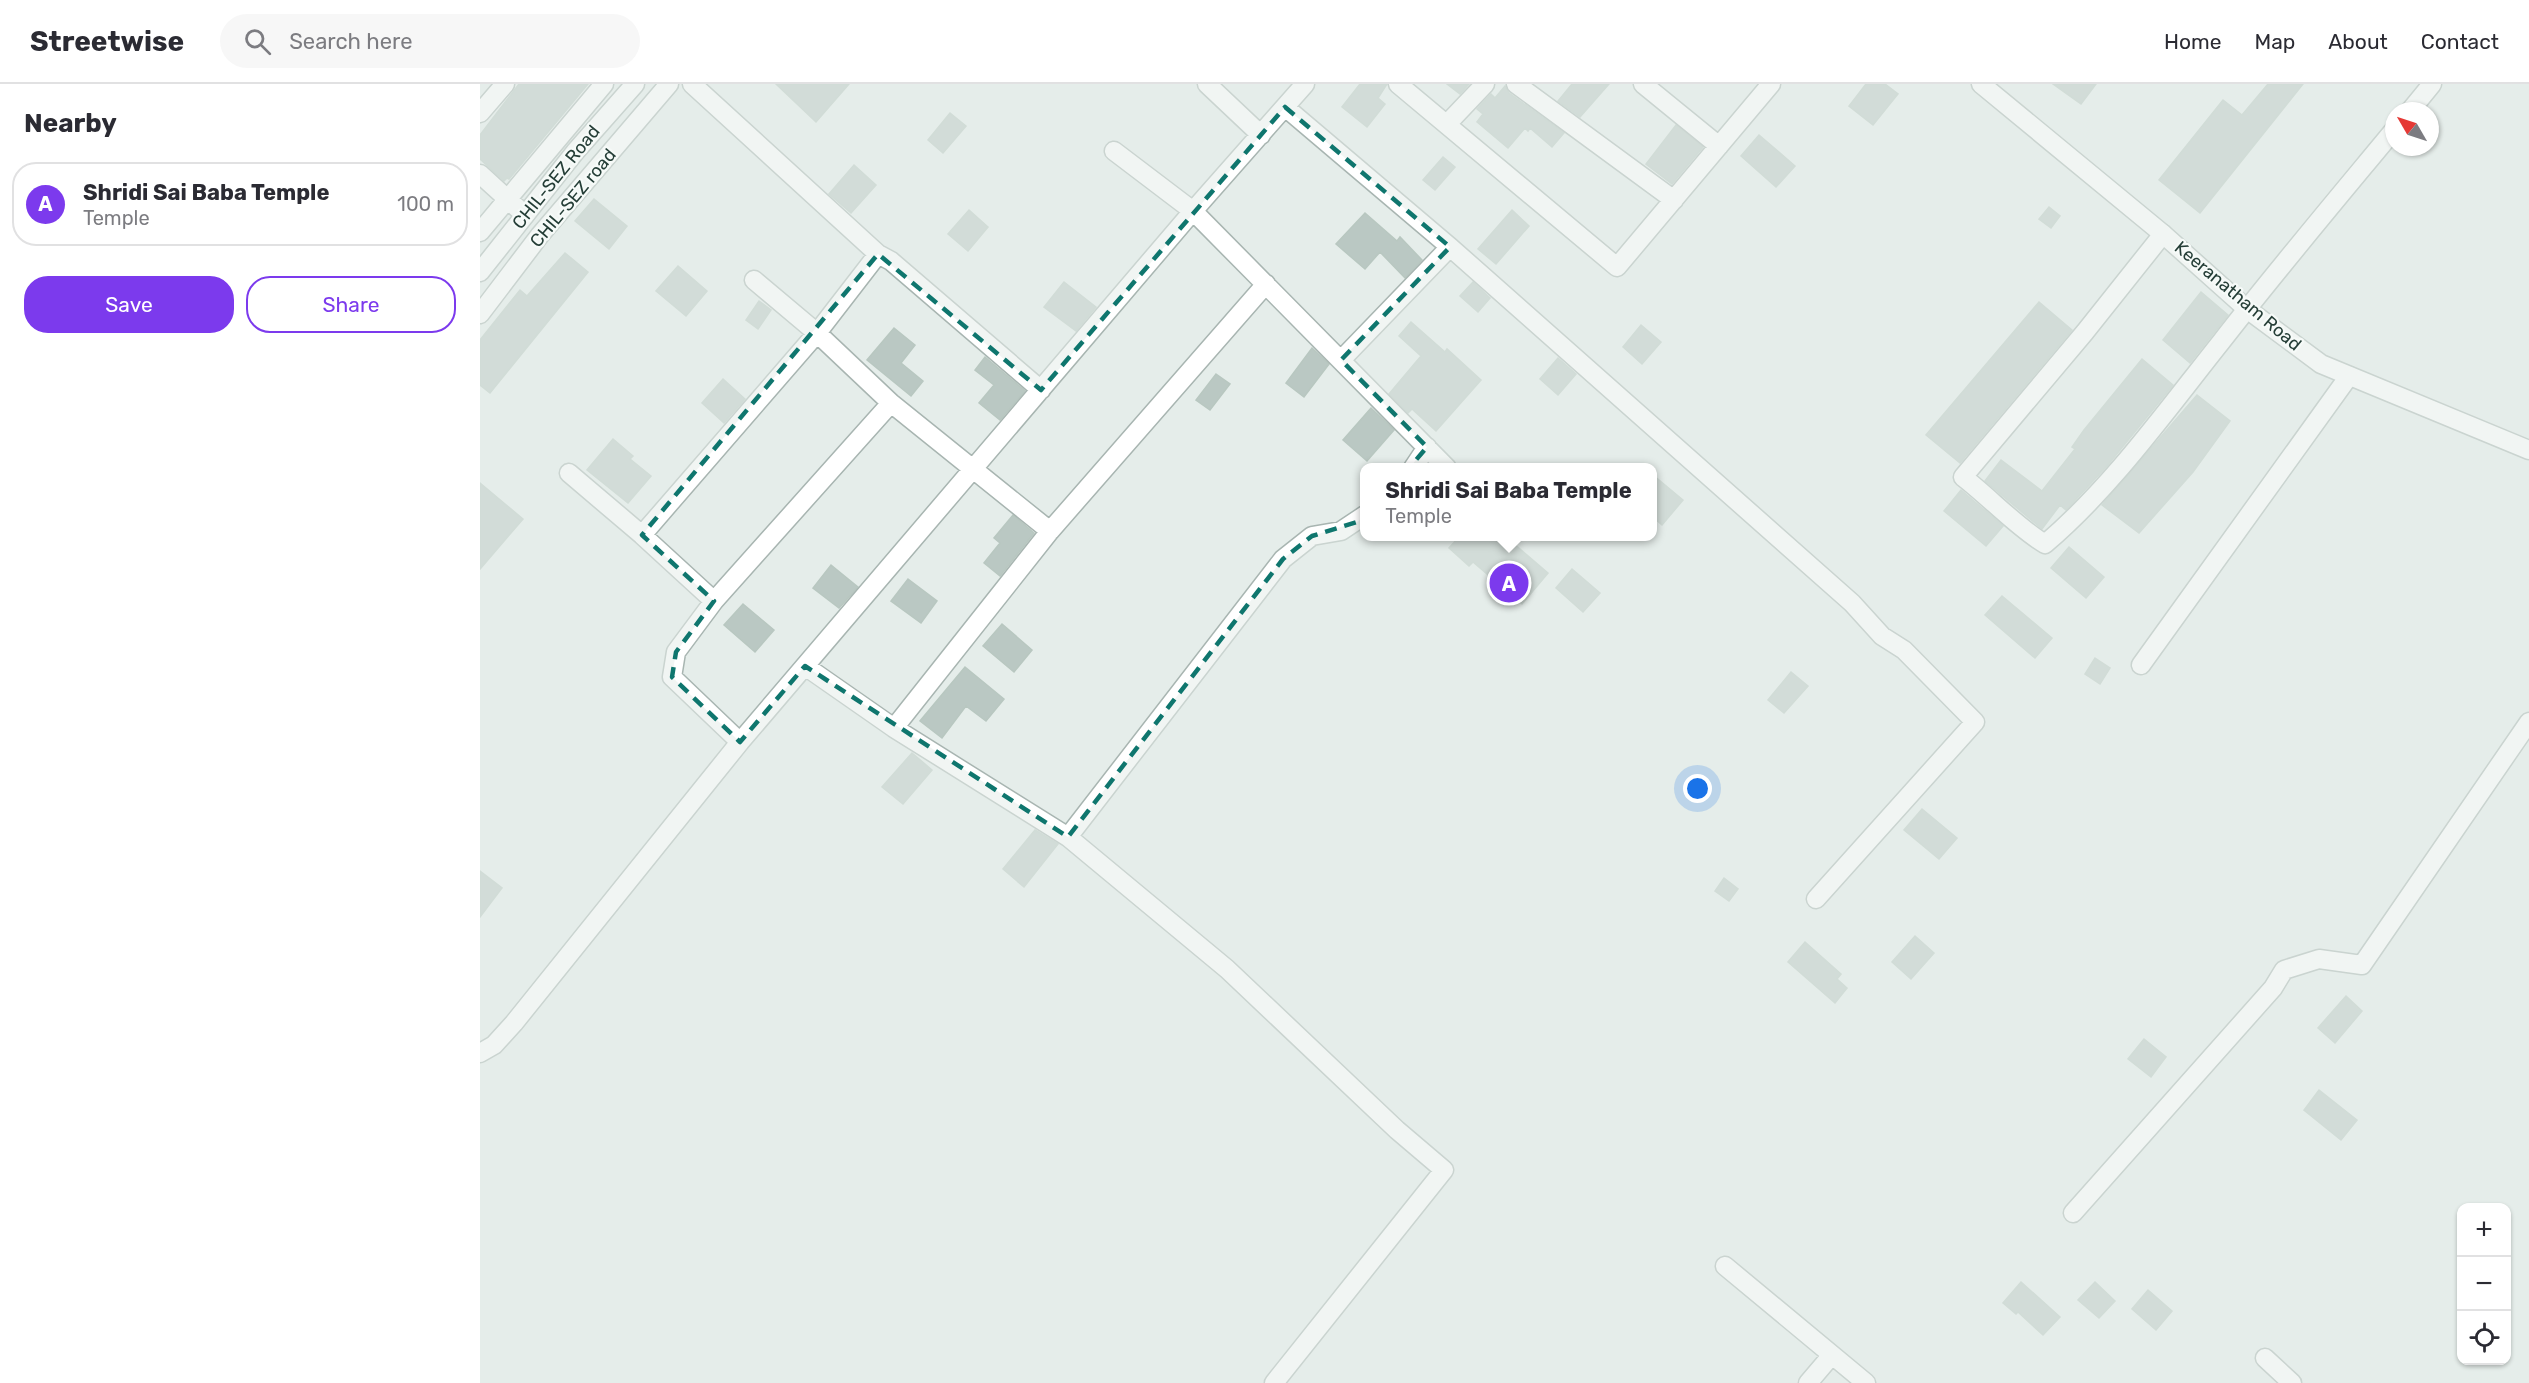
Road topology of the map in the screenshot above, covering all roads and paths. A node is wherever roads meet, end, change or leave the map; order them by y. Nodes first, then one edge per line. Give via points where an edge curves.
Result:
1 (505, 84) edge
2 (604, 84) edge
3 (635, 84) edge
4 (669, 84) edge
5 (692, 84) edge
6 (1207, 84) edge
7 (1305, 84) edge
8 (1398, 84) edge
9 (1485, 84) edge
10 (1516, 84) edge
11 (1643, 84) edge
12 (1771, 84) edge
13 (1981, 84) edge
14 (2432, 84) edge
15 (2417, 102) edge
16 (1285, 107) junction
17 (480, 113) edge
18 (1447, 124) junction
19 (1261, 135) junction
20 (2385, 141) edge
21 (1719, 146) junction
22 (1114, 151) dead end
23 (480, 174) edge
24 (507, 198) junction
25 (1674, 200) junction
26 (1194, 211) junction
27 (525, 214) junction
28 (480, 232) edge
29 (2163, 234) junction
30 (1450, 247) junction
31 (878, 254) junction
32 (480, 272) edge
33 (754, 280) dead end
34 (1266, 284) junction
35 (2247, 309) junction
36 (480, 314) edge
37 (817, 333) junction
38 (1341, 360) junction
39 (2349, 375) junction
40 (1041, 390) junction
41 (891, 404) junction
42 (1427, 447) junction
43 (2529, 450) edge
44 (1416, 463) edge
45 (1442, 463) edge
46 (973, 469) junction
47 (569, 473) dead end
48 (1360, 518) edge
49 (1050, 531) junction
50 (642, 535) junction
51 (714, 601) junction
52 (2141, 665) dead end
53 (805, 666) junction
54 (2529, 722) edge
55 (894, 728) junction
56 (740, 742) junction
57 (1068, 837) junction
58 (1816, 899) dead end
59 (480, 1053) edge
60 (2073, 1213) dead end
61 (1725, 1266) dead end
62 (1831, 1356) junction
63 (2265, 1358) dead end
64 (1274, 1383) edge
65 (1808, 1383) edge
66 (1866, 1383) edge
67 (2292, 1383) edge

1 - 17 street
2 - 24 street
3 - 27 street, CHIL-SEZ Road
4 - 36 street, CHIL-SEZ road via 540,235
5 - 31 street
6 - 19 street
7 - 16 street
8 - 18 street
9 - 18 street
10 - 25 street
11 - 21 street
12 - 21 street
13 - 29 street, Keeranatham Road
14 - 15 street
16 - 19 street
16 - 30 street
18 - 25 street via 1617,267
19 - 26 street
20 - 35 street
21 - 25 street
22 - 26 street
23 - 24 street
24 - 27 street
24 - 28 street
26 - 34 street
26 - 40 street
27 - 32 street, CHIL-SEZ Road
29 - 35 street, Keeranatham Road
29 - 35 street via 1963,477 2045,544 2069,523 2157,423
30 - 38 street
30 - 58 street via 1852,603 1882,636 1904,650 1975,722
31 - 37 street
31 - 40 street
33 - 37 street
34 - 38 street
34 - 49 street
35 - 39 street, Keeranatham Road via 2321,364
37 - 41 street
37 - 50 street
38 - 42 street
39 - 43 street, Keeranatham Road
39 - 52 street
40 - 46 street
41 - 46 street
41 - 51 street
42 - 44 street
42 - 45 street
46 - 49 street
46 - 53 street
47 - 50 street
48 - 57 street via 1341,531 1312,536 1283,559
49 - 55 street
50 - 51 street
51 - 56 street via 676,652 672,677
53 - 55 street
53 - 56 street
54 - 60 street via 2362,965 2319,959 2284,969 2273,987
55 - 57 street
56 - 59 street via 514,1023 494,1045
57 - 64 street via 1227,969 1444,1170
61 - 62 street
62 - 65 street
62 - 66 street
63 - 67 street

